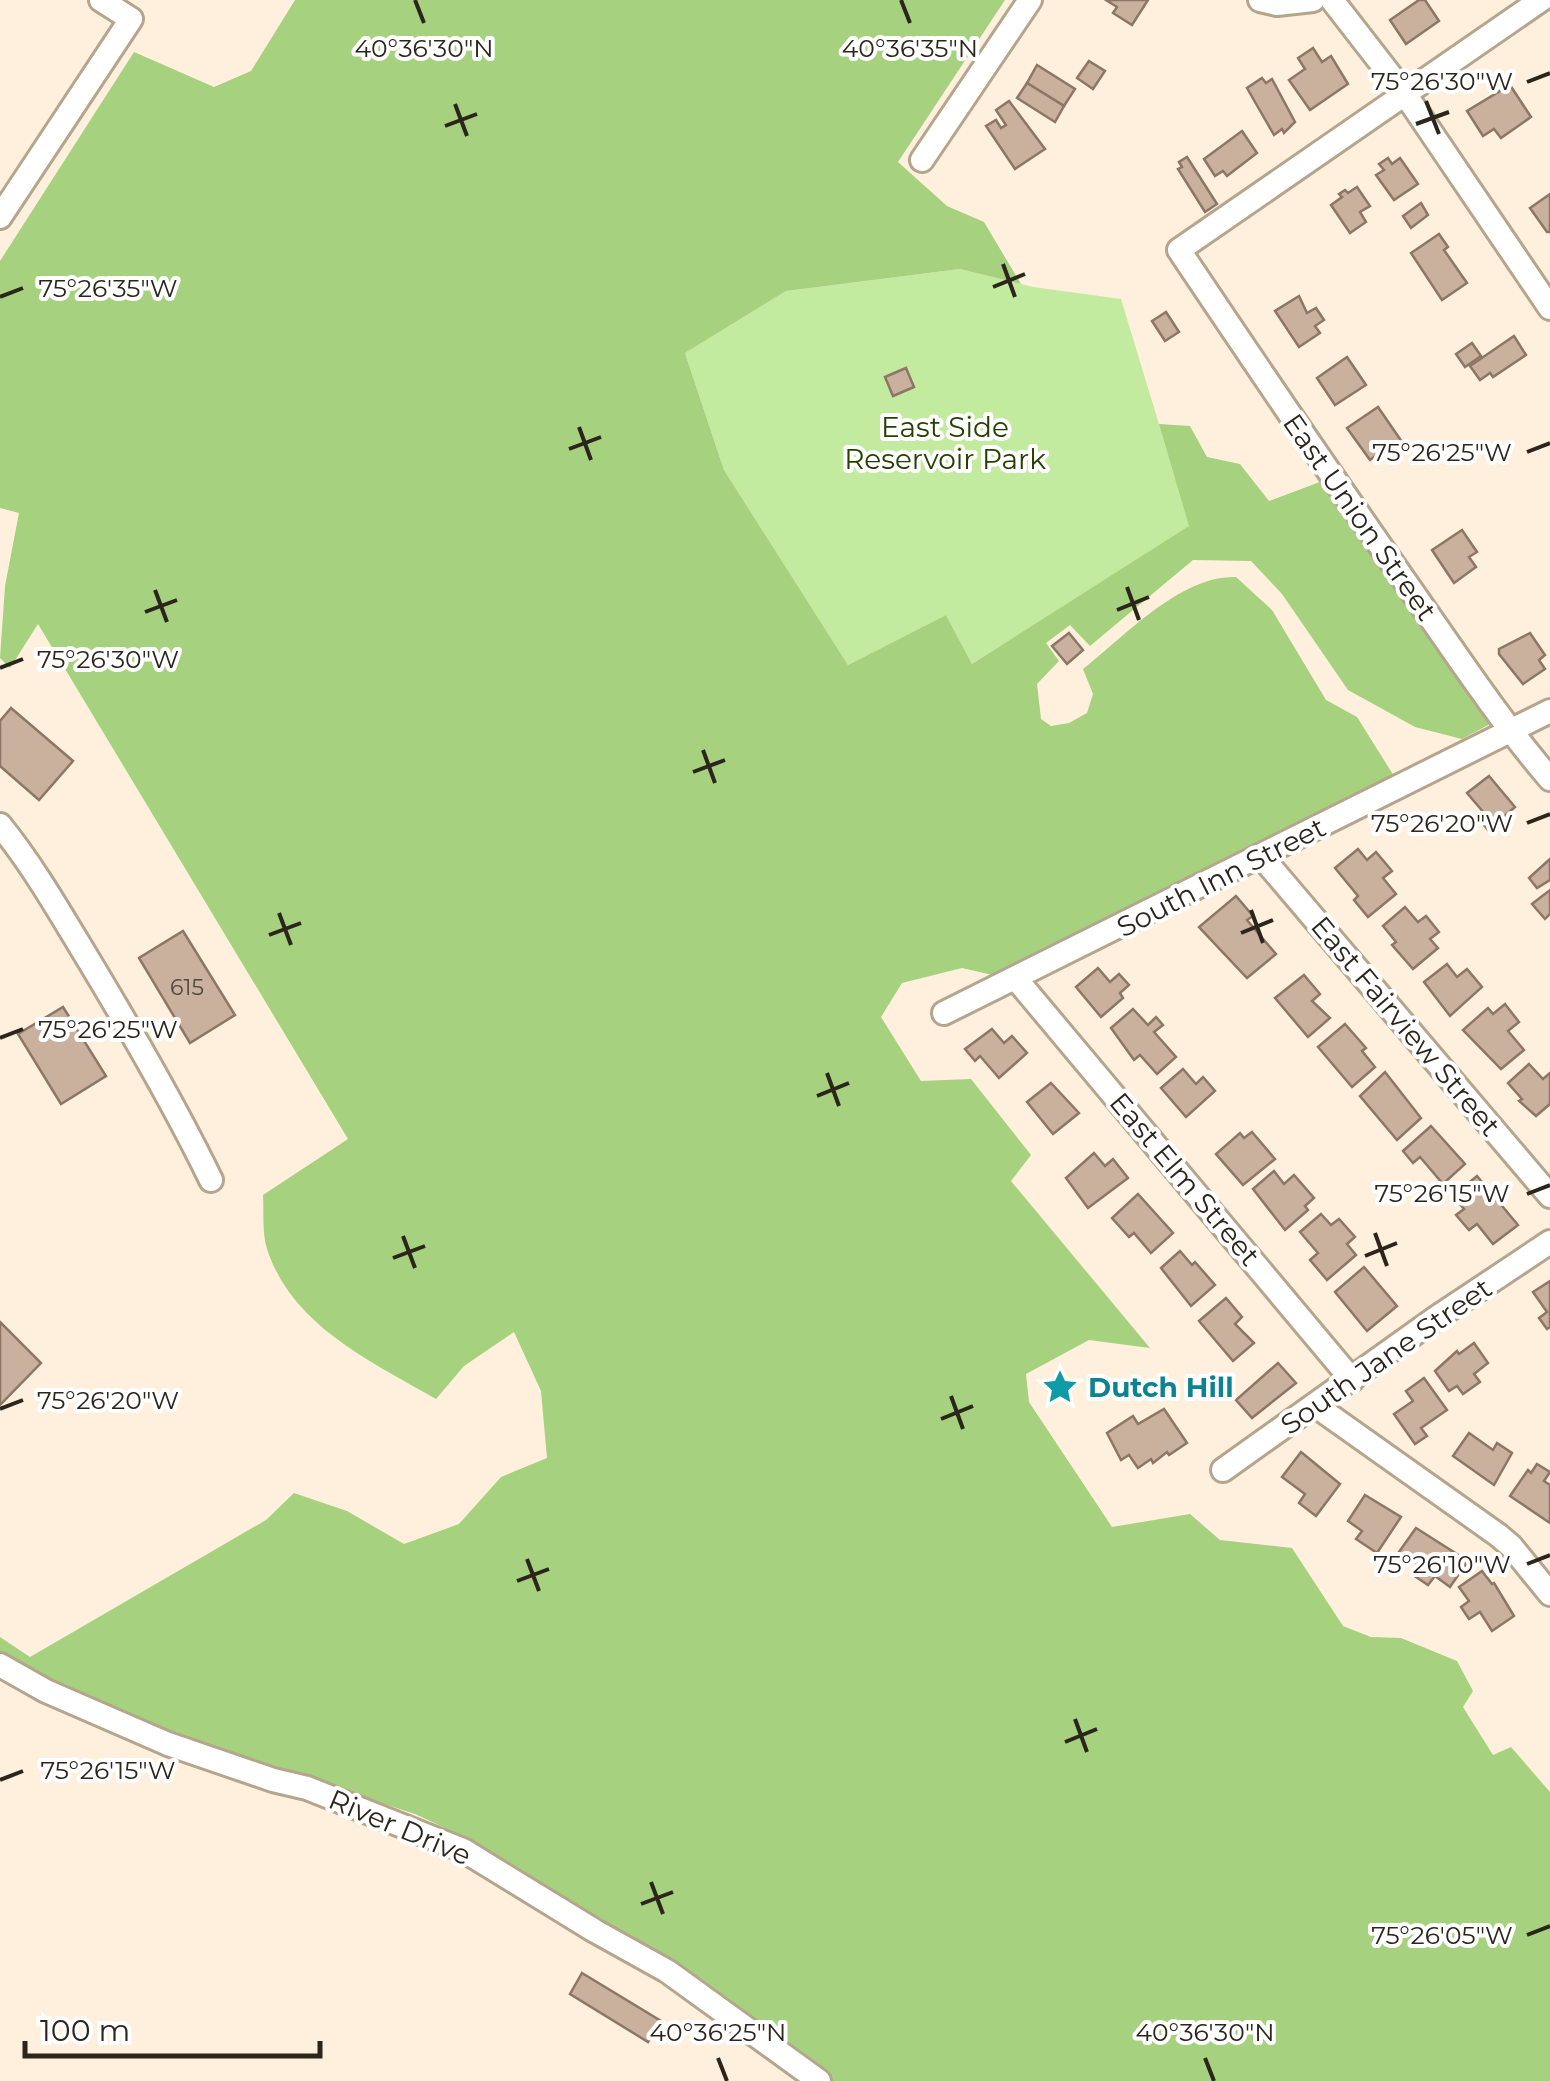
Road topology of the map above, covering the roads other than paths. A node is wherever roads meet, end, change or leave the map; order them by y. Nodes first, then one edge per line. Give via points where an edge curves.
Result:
1 (101, 0) edge
2 (1030, 0) edge
3 (1260, 0) edge
4 (1312, 0) edge
5 (1332, 0) edge
6 (1541, 0) edge
7 (1405, 94) junction
8 (922, 160) dead end
9 (0, 217) edge
10 (1550, 308) edge
11 (1550, 711) edge
12 (1510, 731) junction
13 (1550, 779) edge
14 (0, 825) edge
15 (1261, 856) junction
16 (1016, 980) junction
17 (944, 1013) dead end
18 (211, 1180) dead end
19 (1550, 1196) edge
20 (1550, 1242) edge
21 (1352, 1380) junction
22 (1316, 1406) junction
23 (1223, 1470) dead end
24 (1550, 1594) edge
25 (0, 1665) edge
26 (820, 2081) edge

1 - 9 street via 131,18
2 - 8 street
3 - 4 street
5 - 7 street
6 - 7 street
7 - 10 street
7 - 12 street, East Union Street via 1179,250
11 - 12 street, South Inn Street
12 - 13 street, East Union Street
12 - 15 street, South Inn Street
14 - 18 street via 136,1039
15 - 16 street, South Inn Street
15 - 19 street, East Fairview Street
16 - 17 street, South Inn Street
16 - 21 street, East Elm Street
20 - 21 street, South Jane Street
21 - 22 street, South Jane Street
22 - 23 street, South Jane Street
22 - 24 street via 1498,1535
25 - 26 street, River Drive via 168,1744 307,1788 463,1850 667,1971

